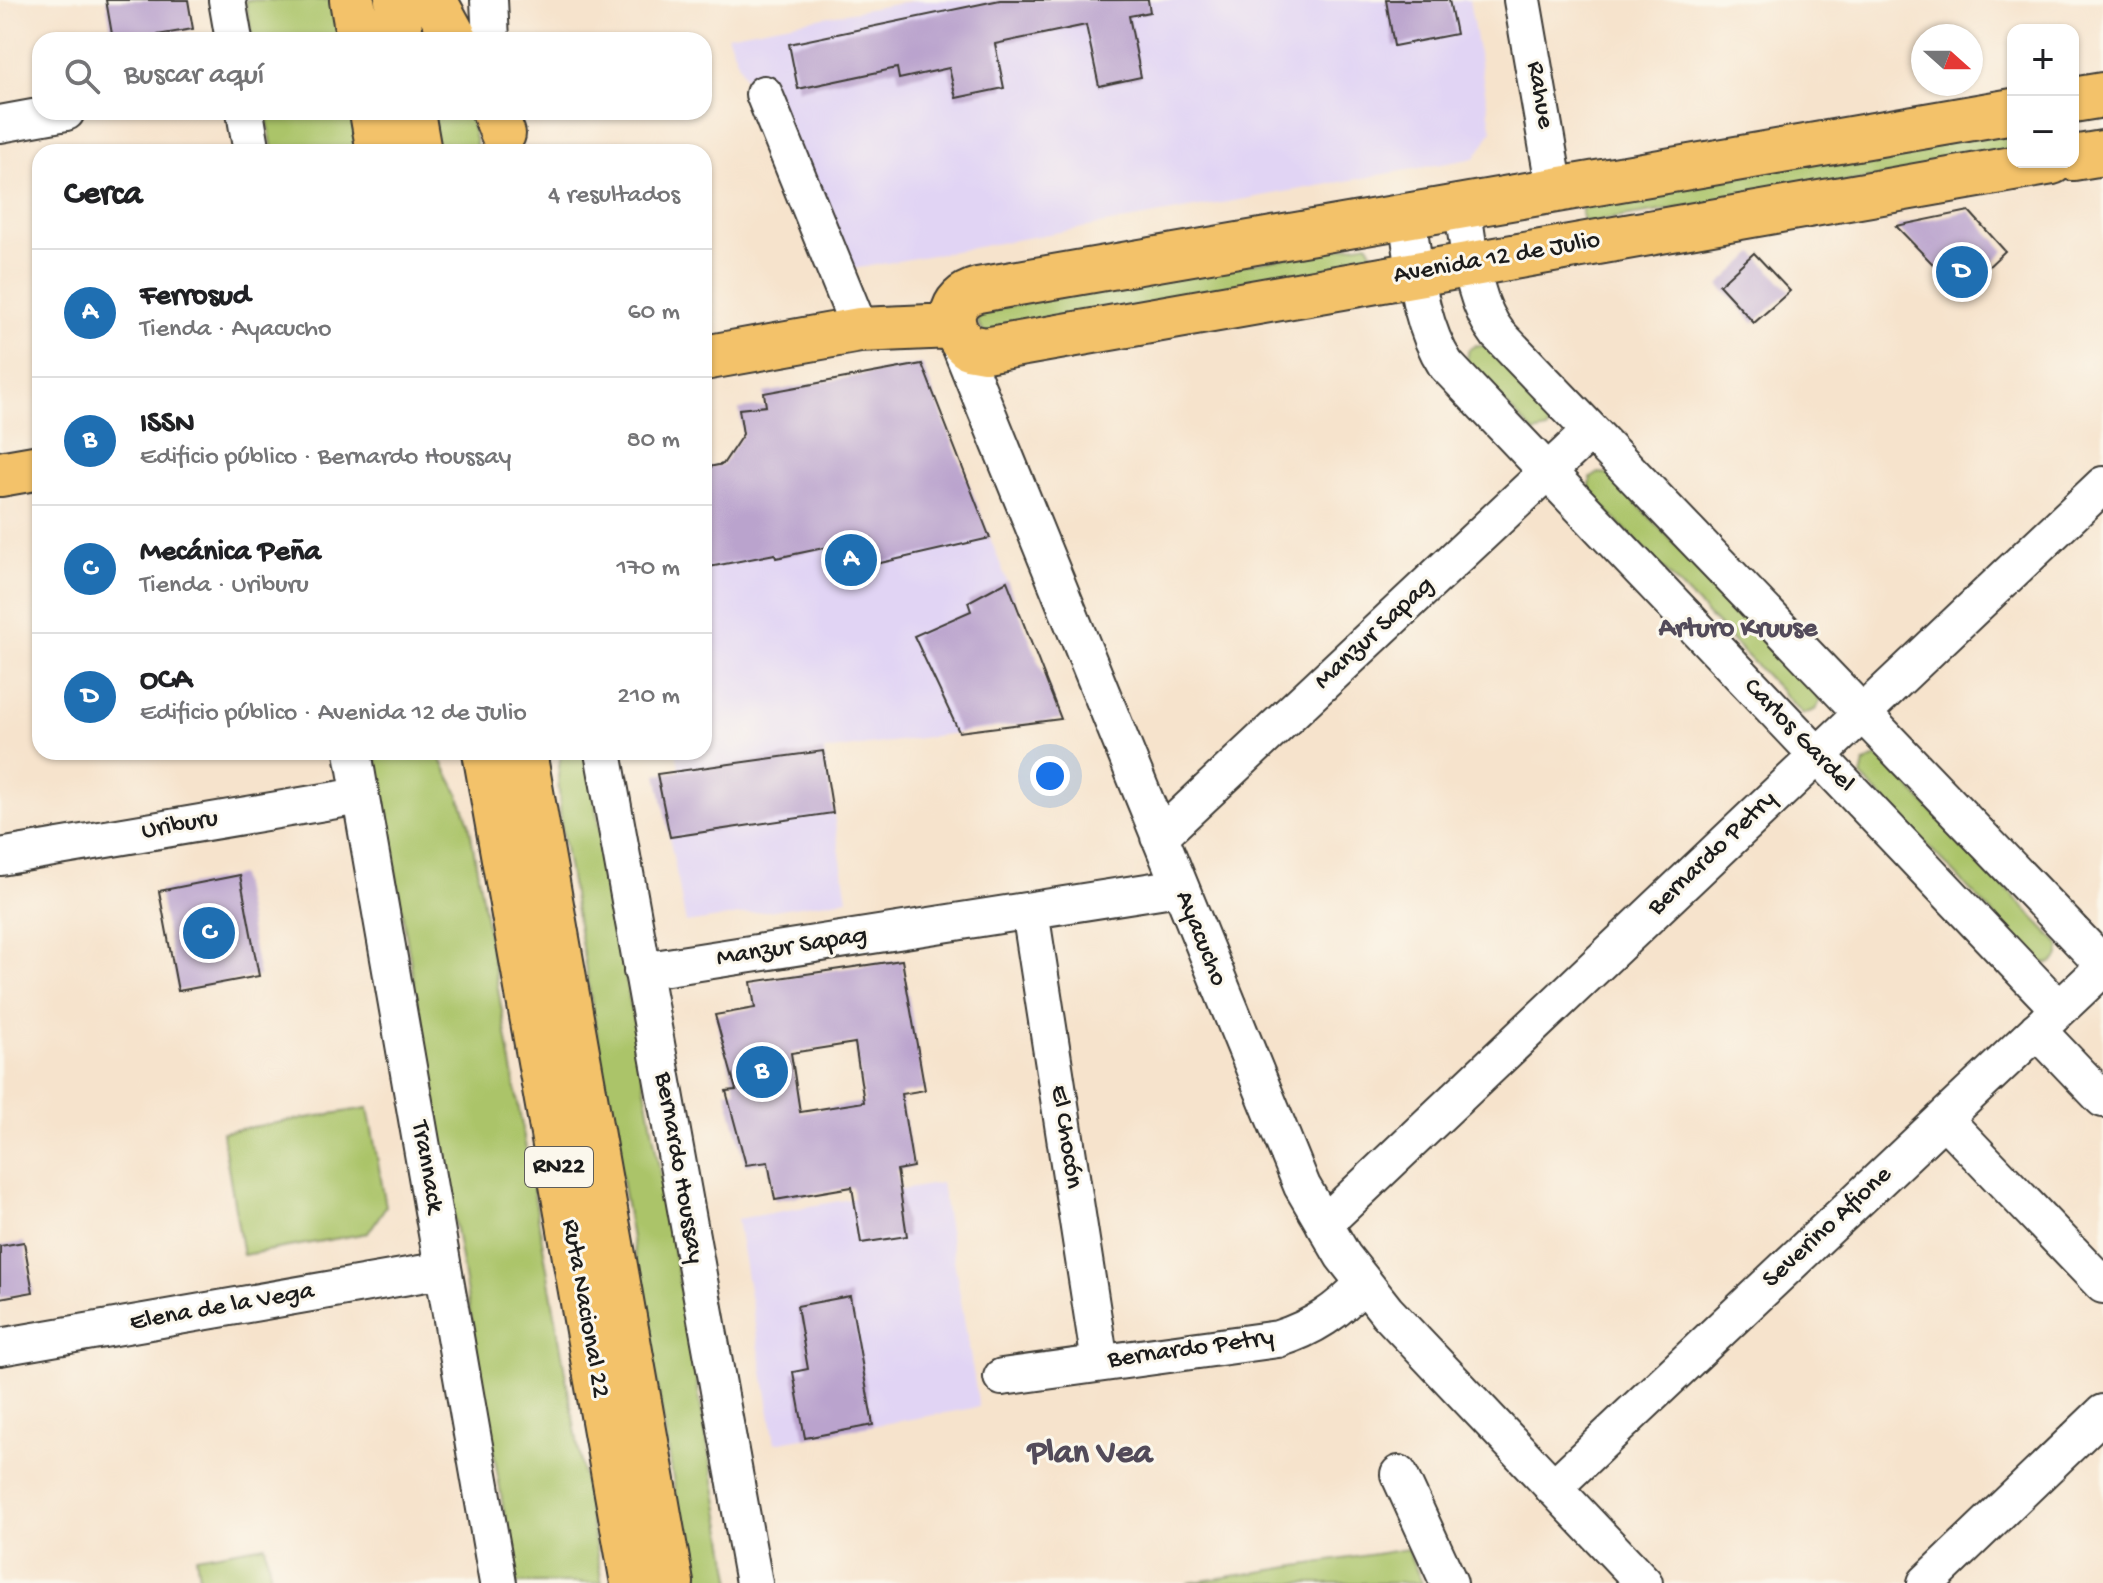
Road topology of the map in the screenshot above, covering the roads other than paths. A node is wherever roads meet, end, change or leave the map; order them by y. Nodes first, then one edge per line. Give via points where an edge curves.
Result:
1 (227, 0) edge
2 (352, 0) edge
3 (397, 0) edge
4 (434, 0) edge
5 (489, 0) edge
6 (1522, 0) edge
7 (233, 32) edge
8 (358, 32) edge
9 (400, 32) edge
10 (452, 32) edge
11 (491, 32) edge
12 (764, 94) dead end
13 (2103, 95) edge
14 (2079, 99) edge
15 (2007, 112) edge
16 (32, 118) edge
17 (246, 120) edge
18 (373, 120) edge
19 (413, 120) edge
20 (0, 124) edge
21 (251, 144) edge
22 (378, 144) edge
23 (418, 144) edge
24 (2103, 153) edge
25 (2079, 157) edge
26 (2018, 168) edge
27 (1555, 190) junction
28 (1462, 207) junction
29 (1407, 217) junction
30 (1473, 263) junction
31 (1417, 273) junction
32 (952, 326) junction
33 (860, 330) junction
34 (712, 357) edge
35 (1591, 431) junction
36 (32, 468) edge
37 (1547, 473) junction
38 (0, 474) edge
39 (2103, 485) edge
40 (1862, 713) junction
41 (1817, 756) junction
42 (354, 760) edge
43 (456, 760) edge
44 (486, 760) edge
45 (525, 760) edge
46 (549, 760) edge
47 (604, 760) edge
48 (360, 796) junction
49 (1159, 837) junction
50 (0, 857) edge
51 (545, 868) junction
52 (1179, 887) junction
53 (512, 900) junction
54 (1030, 911) junction
55 (2103, 966) edge
56 (642, 971) junction
57 (2048, 1020) junction
58 (2103, 1099) edge
59 (1944, 1119) junction
60 (1324, 1224) junction
61 (443, 1270) junction
62 (1363, 1284) junction
63 (2103, 1285) edge
64 (0, 1347) edge
65 (1100, 1363) junction
66 (1002, 1377) dead end
67 (2103, 1413) edge
68 (1399, 1474) dead end
69 (1553, 1488) junction
70 (498, 1583) edge
71 (633, 1583) edge
72 (671, 1583) edge
73 (754, 1583) edge
74 (1449, 1583) edge
75 (1644, 1583) edge
76 (1926, 1583) edge

1 - 7 street
2 - 8 main road
3 - 9 main road
4 - 10 main road
5 - 11 street
6 - 27 street, Rahue
12 - 33 street
13 - 14 main road
15 - 27 main road
16 - 20 street
17 - 21 street
18 - 22 main road
19 - 23 main road
24 - 25 main road
26 - 30 main road, Avenida 12 de Julio
27 - 28 main road
28 - 29 main road
28 - 30 street
29 - 31 street, Carlos Gardel
29 - 32 main road via 978,290 960,299
30 - 31 main road, Avenida 12 de Julio
30 - 35 street via 1490,324
31 - 32 main road, Avenida 12 de Julio via 985,350 968,347
31 - 37 street, Carlos Gardel via 1429,333 1441,357
32 - 33 main road
32 - 49 street, Ayacucho
33 - 34 main road
35 - 37 street, Manzur Sapag
35 - 40 street
36 - 38 main road
37 - 41 street, Carlos Gardel
37 - 49 street, Manzur Sapag
39 - 40 street, Bernardo Petry
40 - 41 street, Bernardo Petry
40 - 55 street
41 - 57 street, Carlos Gardel
41 - 60 street, Bernardo Petry
42 - 48 street, Trannack
43 - 53 main road
44 - 53 main road, Ruta Nacional 22 / RN22
45 - 51 main road, Ruta Nacional 22 / RN22
46 - 51 main road
47 - 56 street, Bernardo Houssay
48 - 50 street, Uriburu
48 - 61 street, Trannack
49 - 52 street, Ayacucho
51 - 72 main road, Ruta Nacional 22 / RN22
52 - 54 street, Manzur Sapag
52 - 60 street, Ayacucho via 1284,1145
53 - 71 main road, Ruta Nacional 22 / RN22
54 - 56 street, Manzur Sapag
54 - 65 street, El Chocón
55 - 57 street, Severino Afione
56 - 73 street, Bernardo Houssay
57 - 58 street, Carlos Gardel
57 - 59 street, Severino Afione
59 - 63 street
59 - 69 street, Severino Afione
60 - 62 street, Ayacucho
61 - 64 street, Elena de la Vega
61 - 70 street, Trannack
62 - 65 street, Bernardo Petry via 1329,1316 1278,1339
62 - 69 street, Ayacucho
65 - 66 street, Bernardo Petry
67 - 76 street
68 - 74 street
69 - 75 street, Ayacucho

